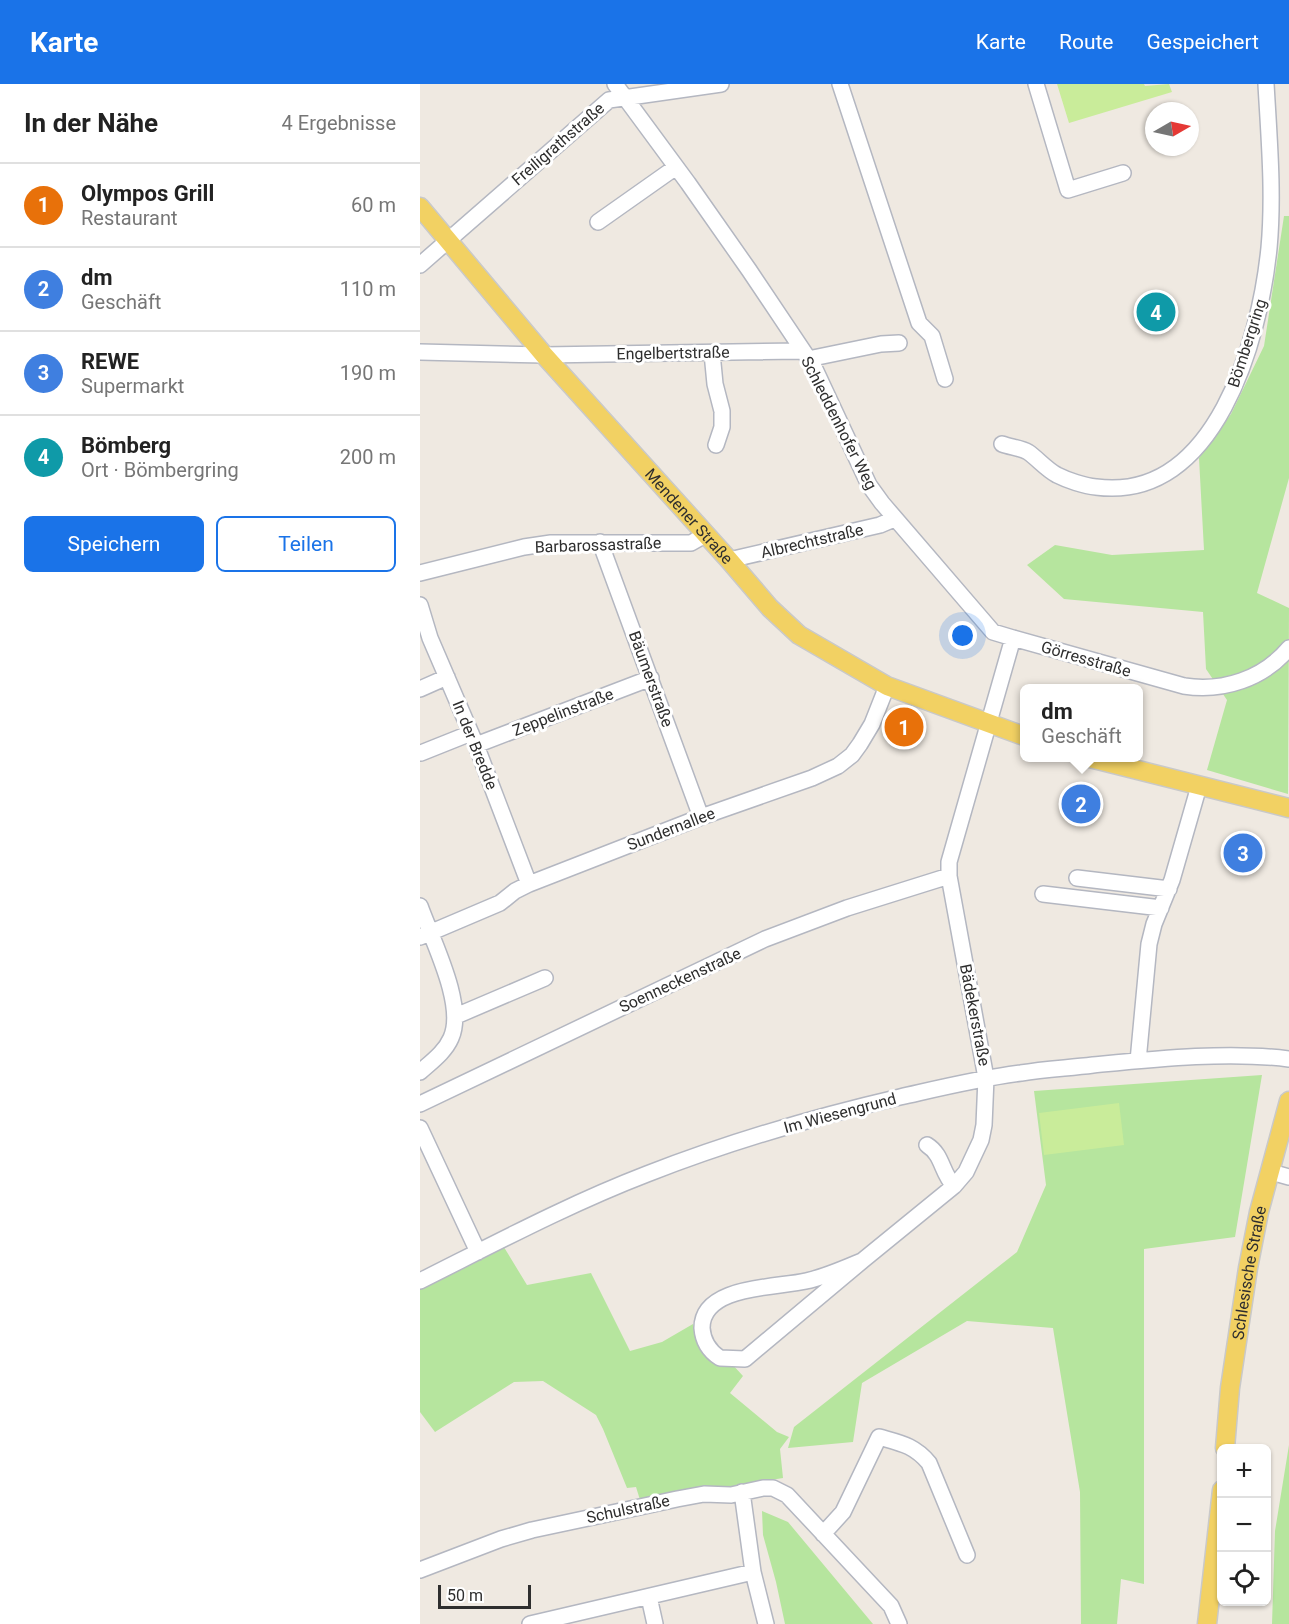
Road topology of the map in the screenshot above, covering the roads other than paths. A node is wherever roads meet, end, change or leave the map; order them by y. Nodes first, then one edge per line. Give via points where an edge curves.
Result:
1 (615, 84) edge
2 (721, 84) edge
3 (840, 84) edge
4 (1036, 84) edge
5 (1266, 84) edge
6 (650, 89) edge
7 (625, 97) junction
8 (676, 167) junction
9 (1123, 173) dead end
10 (420, 207) edge
11 (598, 222) dead end
12 (447, 239) junction
13 (420, 265) edge
14 (899, 343) dead end
15 (420, 352) edge
16 (712, 353) junction
17 (544, 355) junction
18 (805, 355) junction
19 (945, 379) dead end
20 (1002, 444) dead end
21 (716, 445) dead end
22 (894, 519) junction
23 (705, 535) junction
24 (600, 542) junction
25 (729, 560) junction
26 (420, 573) edge
27 (420, 605) edge
28 (1013, 638) junction
29 (1289, 648) edge
30 (447, 676) junction
31 (651, 678) junction
32 (887, 686) junction
33 (420, 689) edge
34 (990, 725) junction
35 (1020, 735) edge
36 (473, 739) junction
37 (421, 753) edge
38 (1105, 762) edge
39 (1198, 786) junction
40 (1289, 808) edge
41 (701, 817) junction
42 (949, 876) junction
43 (1077, 879) dead end
44 (529, 884) junction
45 (1169, 889) junction
46 (1043, 894) dead end
47 (420, 906) edge
48 (1161, 908) junction
49 (425, 935) edge
50 (545, 978) dead end
51 (456, 1016) junction
52 (1289, 1059) edge
53 (1138, 1061) junction
54 (420, 1072) edge
55 (986, 1078) junction
56 (1289, 1101) edge
57 (420, 1104) edge
58 (420, 1128) edge
59 (927, 1144) dead end
60 (1271, 1172) junction
61 (1289, 1177) edge
62 (954, 1186) junction
63 (478, 1252) junction
64 (862, 1261) junction
65 (420, 1281) edge
66 (1225, 1444) edge
67 (742, 1492) junction
68 (1220, 1498) edge
69 (823, 1534) junction
70 (967, 1555) dead end
71 (420, 1570) edge
72 (753, 1572) junction
73 (649, 1597) junction
74 (1218, 1606) edge
75 (531, 1624) edge
76 (655, 1624) edge
77 (766, 1624) edge
78 (899, 1624) edge
79 (1207, 1624) edge
80 (1216, 1624) edge

1 - 7 street, Schleddenhofer Weg
2 - 6 street, Freiligrathstraße
3 - 19 street via 919,323 932,336
4 - 9 street via 1068,190
5 - 20 street, Bömbergring via 1271,181 1263,295 1234,389 1198,446 1179,464 1153,479 1137,485 1096,488 1056,474 1026,451
6 - 7 street, Freiligrathstraße
7 - 8 street, Schleddenhofer Weg
7 - 12 street, Freiligrathstraße via 609,100
8 - 11 street
8 - 18 street, Schleddenhofer Weg
10 - 12 main road, Mendener Straße
12 - 13 street
12 - 17 main road, Mendener Straße
14 - 18 street, Engelbertstraße
15 - 17 street, Engelbertstraße
16 - 17 street, Engelbertstraße
16 - 18 street, Engelbertstraße
16 - 21 street via 722,411
17 - 23 main road, Mendener Straße
18 - 22 street, Schleddenhofer Weg via 868,484
22 - 25 street, Albrechtstraße
22 - 28 street, Schleddenhofer Weg via 993,632
23 - 24 street, Barbarossastraße via 691,543
23 - 25 main road, Mendener Straße
24 - 26 street, Barbarossastraße via 524,547
24 - 31 street, Bäumerstraße
25 - 32 main road, Mendener Straße via 799,635
27 - 30 street, In der Bredde
28 - 29 street, Görresstraße via 1200,688 1231,685 1252,677 1278,661
28 - 34 street
30 - 33 street
30 - 36 street, In der Bredde
31 - 36 street, Zeppelinstraße
31 - 41 street, Bäumerstraße
32 - 34 main road, Mendener Straße
32 - 41 street, Sundernallee via 860,744 838,766
34 - 35 main road, Mendener Straße
34 - 42 street, Bädekerstraße via 949,862
36 - 37 street, Zeppelinstraße
36 - 44 street, In der Bredde
38 - 39 main road
39 - 40 main road
39 - 45 street
41 - 44 street, Sundernallee
42 - 55 street, Bädekerstraße
42 - 57 street, Soenneckenstraße via 765,939
43 - 45 street
44 - 49 street, Sundernallee via 500,903
45 - 48 street
46 - 48 street
47 - 49 street
48 - 53 street via 1149,944
49 - 51 street via 448,980
50 - 51 street
51 - 54 street via 451,1039
52 - 53 street, Im Wiesengrund via 1242,1056
53 - 55 street, Im Wiesengrund
55 - 62 street, Bädekerstraße via 981,1140 966,1172
55 - 63 street, Im Wiesengrund via 859,1107 696,1156 645,1175
56 - 60 main road, Schlesische Straße
58 - 63 street
59 - 62 street
60 - 61 street
60 - 66 main road, Schlesische Straße via 1248,1268
62 - 64 street, Bädekerstraße
63 - 65 street, Im Wiesengrund
64 - 64 street, Bädekerstraße via 807,1281 732,1294 710,1306 705,1315 702,1335 706,1345 720,1359 745,1359
67 - 69 street, Schulstraße via 763,1488 783,1492
67 - 71 street, Schulstraße via 686,1497 532,1530
67 - 72 street
68 - 79 main road
69 - 70 street via 843,1512 879,1437 908,1446 929,1463
69 - 78 street, Schulstraße via 891,1606
72 - 73 street
72 - 77 street
73 - 75 street
73 - 76 street
74 - 80 main road

